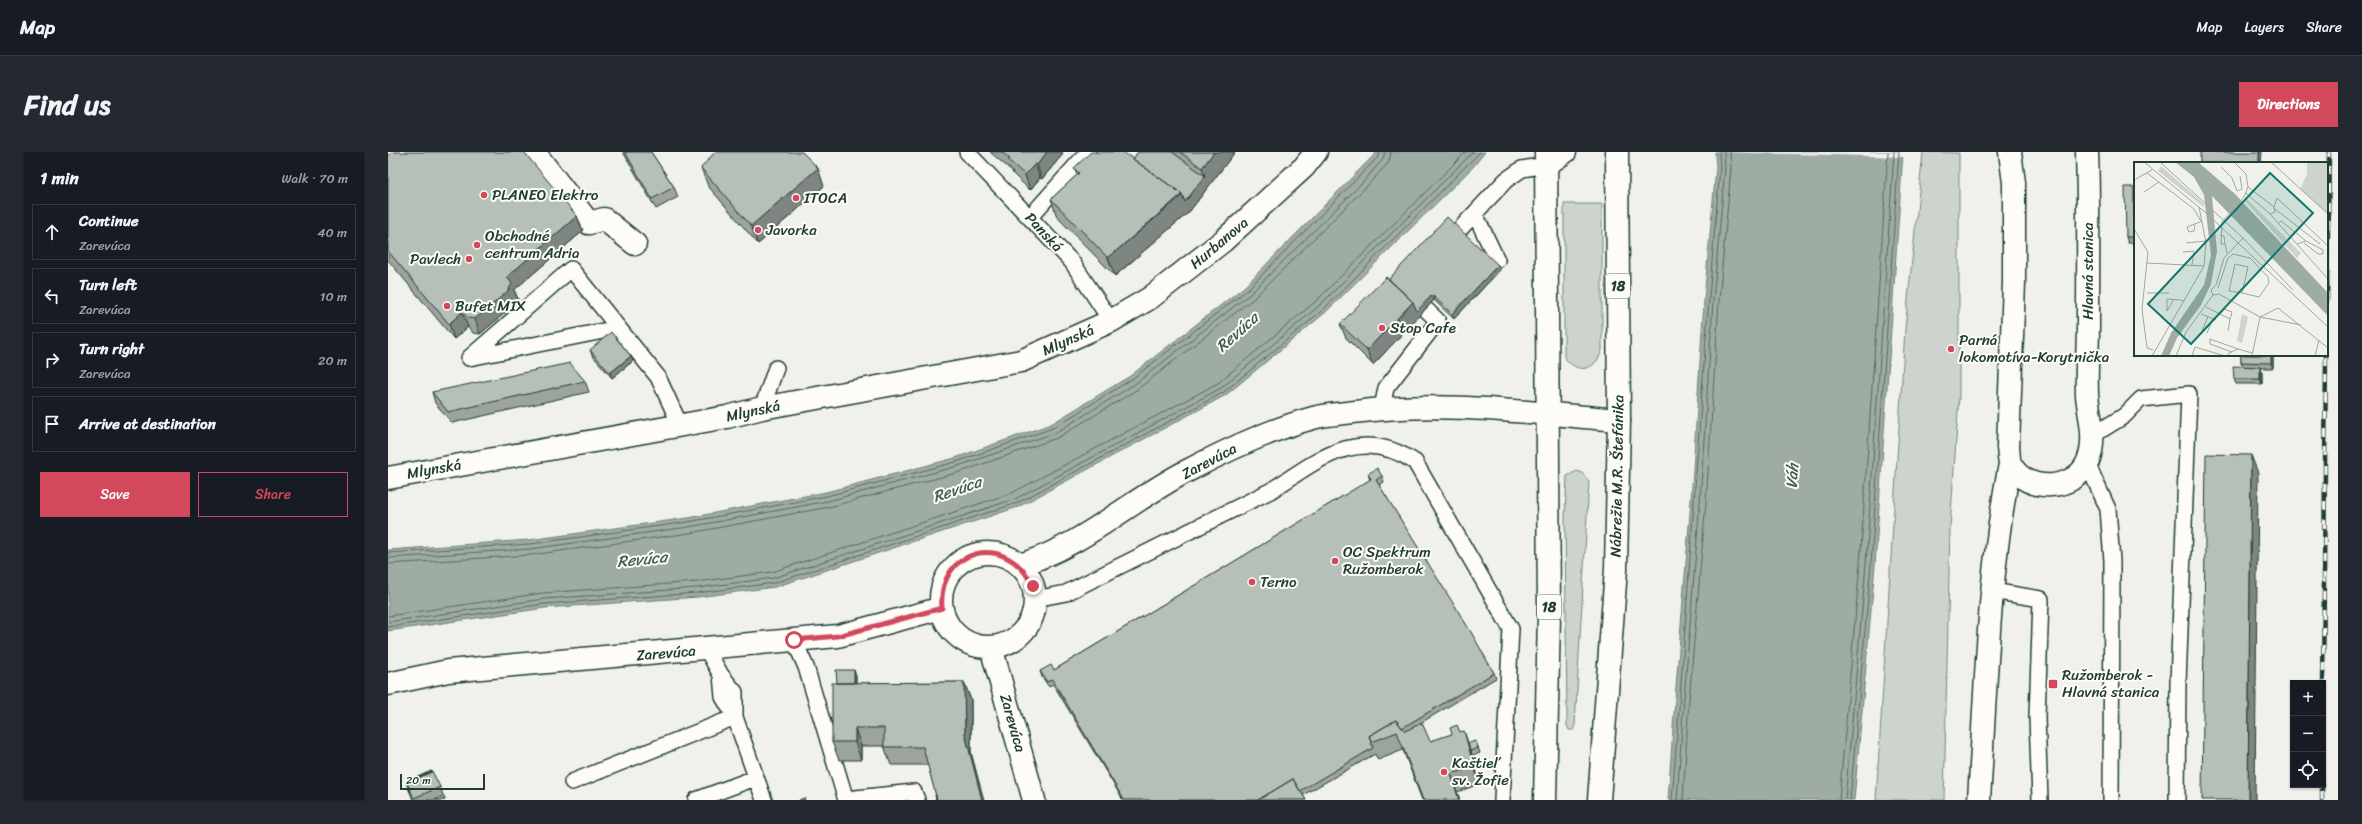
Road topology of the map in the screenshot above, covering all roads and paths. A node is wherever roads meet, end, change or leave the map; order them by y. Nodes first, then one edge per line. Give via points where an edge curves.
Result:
1 (534, 152) edge
2 (967, 152) edge
3 (1088, 152) edge
4 (1316, 152) edge
5 (1565, 152) edge
6 (1617, 152) edge
7 (2010, 152) edge
8 (2087, 152) edge
9 (1546, 159) edge
10 (1475, 214) junction
11 (1030, 217) junction
12 (634, 244) dead end
13 (1435, 257) edge
14 (1415, 278) edge
15 (1468, 289) edge
16 (1111, 321) junction
17 (618, 328) junction
18 (776, 368) dead end
19 (762, 408) junction
20 (1382, 408) junction
21 (1546, 414) junction
22 (1619, 420) junction
23 (680, 425) junction
24 (2093, 435) junction
25 (2087, 463) junction
26 (2010, 464) junction
27 (388, 478) edge
28 (1020, 565) junction
29 (1992, 591) junction
30 (1035, 599) junction
31 (942, 608) junction
32 (794, 640) junction
33 (991, 647) junction
34 (707, 650) junction
35 (388, 684) edge
36 (735, 717) junction
37 (755, 778) junction
38 (572, 782) dead end
39 (696, 800) edge
40 (764, 800) edge
41 (846, 800) edge
42 (917, 800) edge
43 (1034, 800) edge
44 (1502, 800) edge
45 (1545, 800) edge
46 (1599, 800) edge
47 (1978, 800) edge
48 (2040, 800) edge
49 (2111, 800) edge
50 (2177, 800) edge

1 - 12 street via 589,223 604,219
2 - 11 lane, Panská
3 - 11 lane via 1047,201
4 - 16 street, Hurbanova via 1304,167 1223,241 1150,298
5 - 9 street
6 - 22 street, Nábrežie M.R. Štefánika / 18
7 - 26 street via 2014,183 2014,282 2008,447
8 - 24 street, Hlavná stanica via 2088,395
9 - 10 lane via 1522,169 1506,180
9 - 21 street, 18
10 - 13 lane
10 - 15 lane via 1497,260
11 - 16 lane, Panská via 1072,262
14 - 20 lane via 1405,289 1443,315 1386,388
16 - 19 street, Mlynská via 1021,361
17 - 17 lane via 571,269 469,358 551,341
17 - 23 lane via 658,377
18 - 19 lane
19 - 23 street, Mlynská
20 - 21 street, Zarevúca via 1416,406
20 - 28 street, Zarevúca via 1314,417 1242,443 1187,471 1073,543 1047,556
21 - 22 street, Zarevúca
21 - 45 street, 18 via 1549,614
22 - 46 street, Nábrežie M.R. Štefánika / 18 via 1616,569
23 - 27 street, Mlynská
24 - 25 street, Hlavná stanica via 2092,451
24 - 50 lane via 2124,416 2140,399 2190,394 2178,683
25 - 26 street, Hlavná stanica via 2070,480 2045,485 2032,482 2019,474
25 - 49 lane via 2108,509 2112,561
26 - 29 street via 2000,517
28 - 30 street via 1033,586
28 - 31 street via 1004,555 994,553 984,552 965,558 946,579 942,588
29 - 47 street
29 - 48 lane via 2041,599 2037,717
30 - 33 street via 1030,622 1022,632 1002,645
30 - 44 lane via 1066,593 1272,490 1329,455 1354,447 1373,446 1397,451 1415,462 1511,629
31 - 32 street, Zarevúca via 838,636
31 - 33 street via 945,619 959,636 979,646
32 - 34 street, Zarevúca
32 - 41 lane via 806,667
33 - 43 street, Zarevúca
34 - 35 street, Zarevúca via 448,671
34 - 36 lane via 721,675 723,697
36 - 37 lane
36 - 38 lane
37 - 39 lane
37 - 40 lane
41 - 42 lane via 914,792

